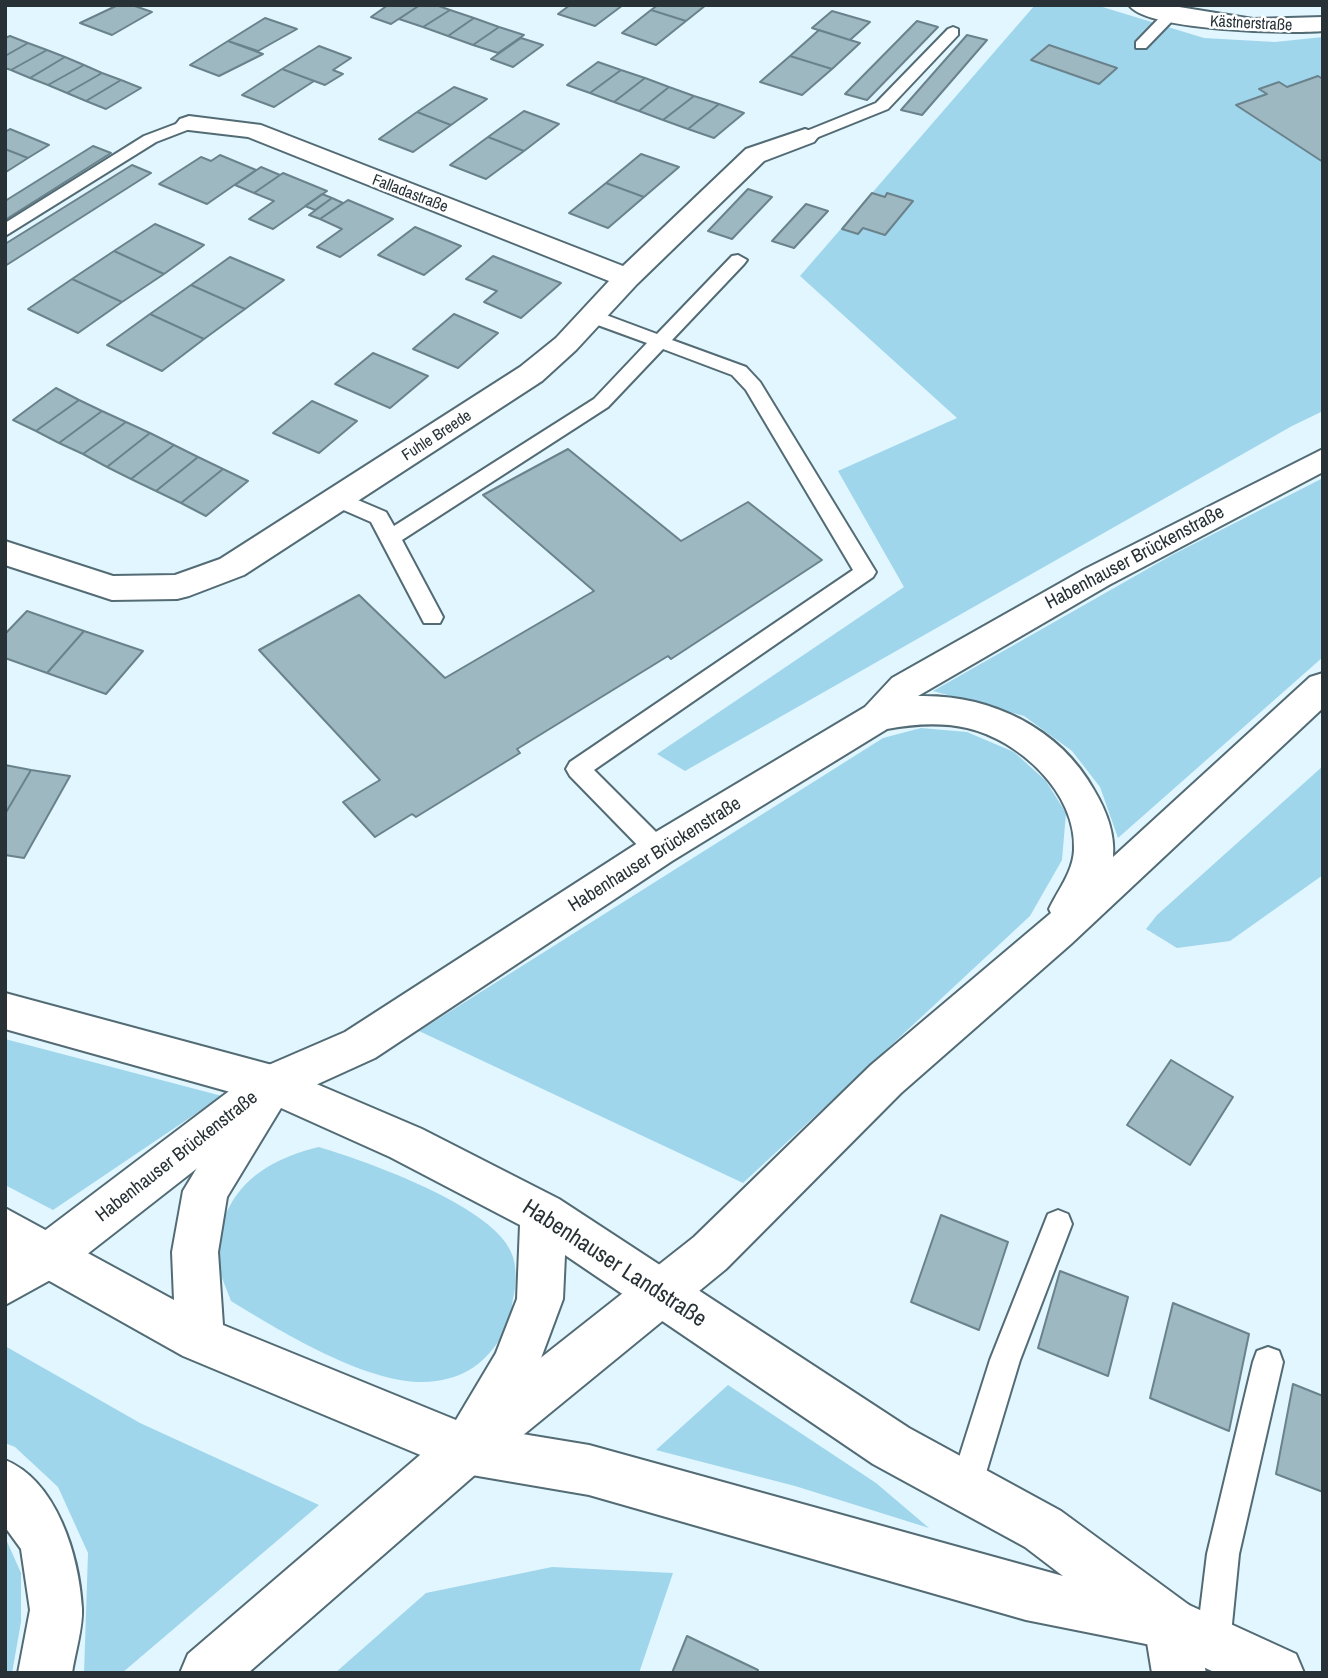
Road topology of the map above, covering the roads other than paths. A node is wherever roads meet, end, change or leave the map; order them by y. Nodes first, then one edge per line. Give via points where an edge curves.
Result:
1 (1140, 5) edge
2 (1171, 14) junction
3 (1323, 24) edge
4 (953, 32) dead end
5 (1140, 45) dead end
6 (189, 124) joint
7 (805, 136) joint
8 (5, 231) edge
9 (738, 260) dead end
10 (627, 278) junction
11 (591, 316) junction
12 (660, 342) junction
13 (1323, 458) edge
14 (340, 500) junction
15 (390, 538) junction
16 (5, 553) edge
17 (432, 617) dead end
18 (1323, 686) edge
19 (878, 717) junction
20 (658, 850) junction
21 (1056, 933) junction
22 (5, 1011) edge
23 (272, 1084) junction
24 (542, 1214) junction
25 (1058, 1224) dead end
26 (5, 1230) edge
27 (47, 1257) junction
28 (5, 1282) edge
29 (658, 1292) junction
30 (200, 1339) junction
31 (1268, 1362) dead end
32 (466, 1448) junction
33 (5, 1485) edge
34 (966, 1486) junction
35 (1187, 1647) edge
36 (46, 1673) edge
37 (207, 1673) edge
38 (1277, 1673) edge

1 - 2 street, Kästnerstraße
2 - 3 street, Kästnerstraße via 1252,27
2 - 5 lane
4 - 7 lane via 881,106
6 - 8 lane via 150,139
6 - 10 street, Falladastraße via 252,130
7 - 10 street, Fuhle Breede via 755,155
9 - 12 lane
10 - 11 street, Fuhle Breede
11 - 12 lane
11 - 14 street, Fuhle Breede via 531,374
12 - 15 lane via 601,403
12 - 20 lane via 739,371 865,572 578,769
13 - 19 street, Habenhauser Brückenstraße via 1097,577 905,687
14 - 15 lane via 379,517
14 - 16 street, Fuhle Breede via 232,567 177,587 112,587
15 - 17 lane
18 - 21 street
19 - 20 street, Habenhauser Brückenstraße
19 - 21 street via 922,710 978,717 1017,733 1052,757 1076,790 1093,827 1092,864
20 - 23 street, Habenhauser Brückenstraße via 360,1045
21 - 29 street via 886,1079 710,1253
22 - 23 street, Habenhauser Landstraße
23 - 24 street, Habenhauser Landstraße via 406,1143
23 - 27 street, Habenhauser Brückenstraße
23 - 30 street via 205,1191 195,1252
24 - 29 street, Habenhauser Landstraße
24 - 32 street via 540,1299 514,1368
25 - 34 lane via 1005,1360
26 - 27 street, Habenhauser Landstraße
27 - 28 street, Habenhauser Brückenstraße
27 - 30 street, Habenhauser Landstraße
29 - 32 street
29 - 34 street, Habenhauser Landstraße via 891,1446
30 - 32 street, Habenhauser Landstraße
31 - 35 lane via 1223,1554
32 - 35 street, Habenhauser Landstraße via 589,1470 1026,1594
32 - 37 street
33 - 36 street via 45,1539 56,1610
34 - 35 street, Habenhauser Landstraße via 1043,1529
35 - 38 street, Habenhauser Landstraße

